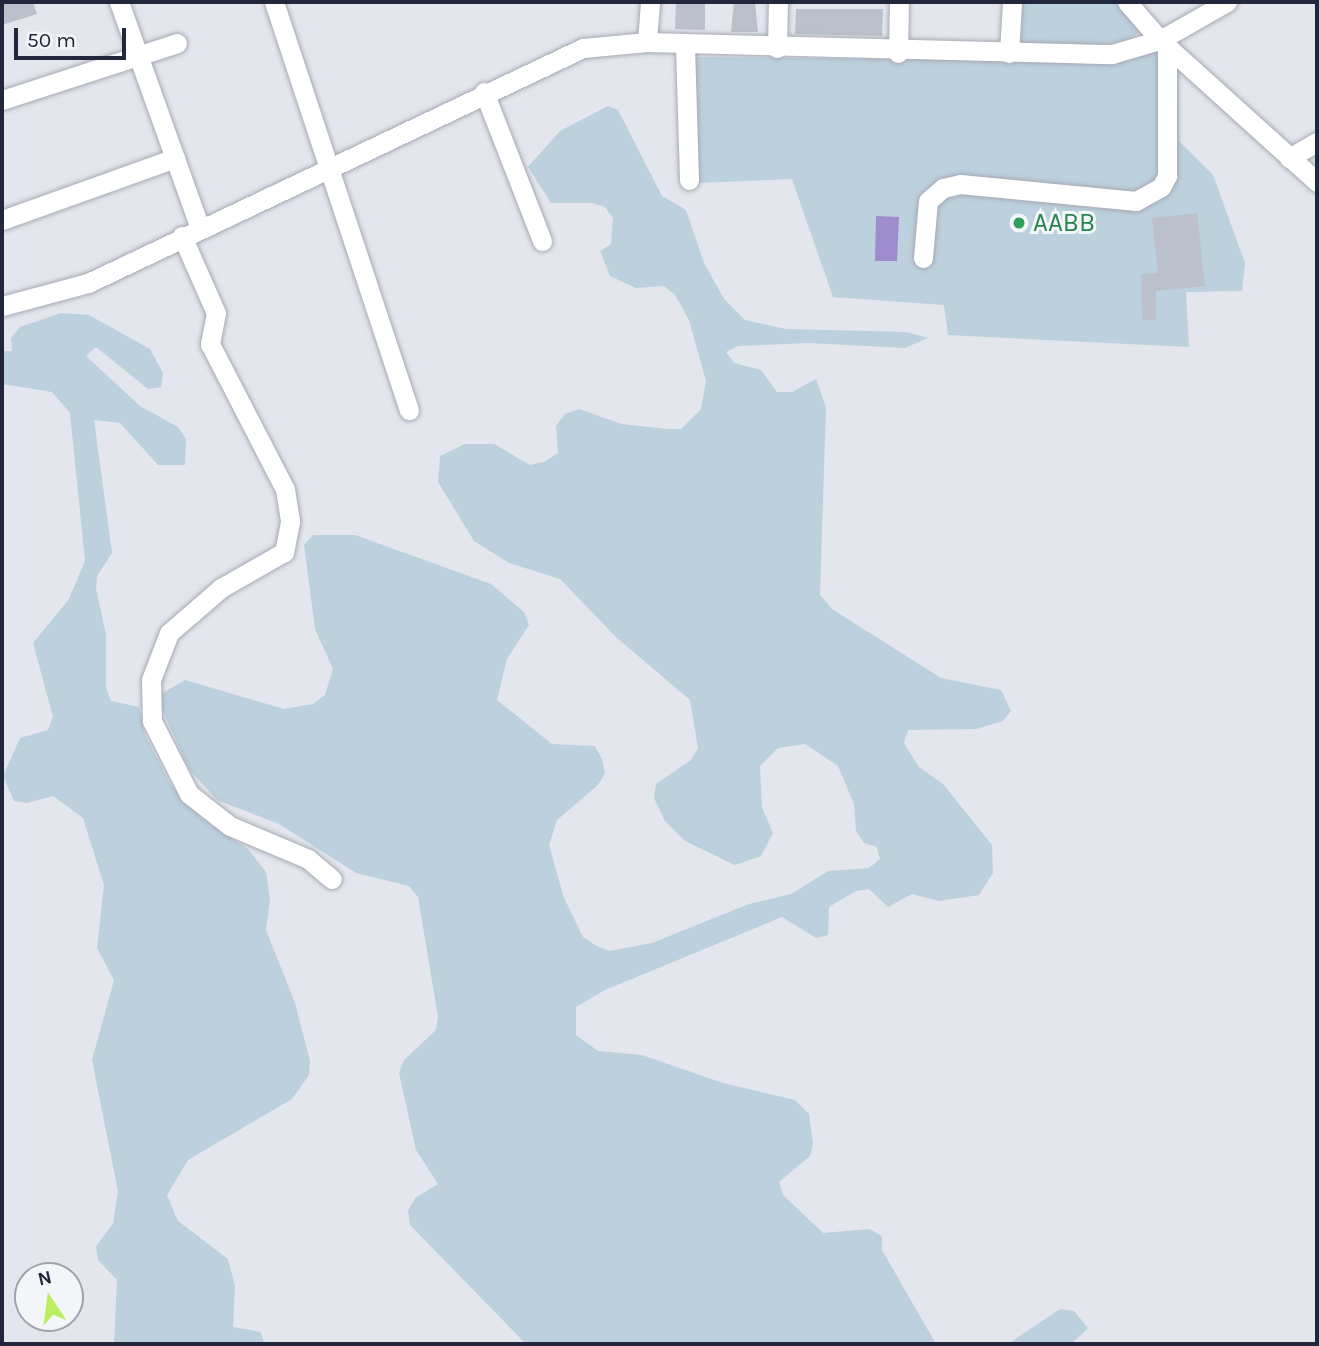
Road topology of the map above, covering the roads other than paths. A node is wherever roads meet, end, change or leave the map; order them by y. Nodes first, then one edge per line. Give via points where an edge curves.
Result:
1 (119, 2) edge
2 (274, 2) edge
3 (650, 2) edge
4 (778, 2) edge
5 (899, 2) edge
6 (1012, 2) edge
7 (1127, 2) edge
8 (1227, 2) edge
9 (648, 42) junction
10 (177, 43) dead end
11 (1163, 43) junction
12 (685, 45) junction
13 (777, 48) junction
14 (139, 52) junction
15 (898, 53) junction
16 (1009, 53) junction
17 (484, 92) junction
18 (2, 100) edge
19 (1317, 142) edge
20 (175, 158) junction
21 (1289, 158) junction
22 (332, 165) junction
23 (689, 180) dead end
24 (1317, 182) edge
25 (2, 220) edge
26 (190, 231) junction
27 (542, 241) dead end
28 (923, 258) dead end
29 (2, 306) edge
30 (409, 410) dead end
31 (332, 879) dead end

1 - 14 street
2 - 22 street
3 - 9 street
4 - 13 street
5 - 15 street
6 - 16 street
7 - 11 street
8 - 11 street
9 - 12 street
9 - 17 street via 583,48
10 - 14 street
11 - 16 street via 1112,54
11 - 21 street
11 - 28 street via 1167,176 1161,187 1136,201 960,184 943,188 928,201
12 - 13 street
12 - 23 street
13 - 15 street
14 - 18 street
14 - 20 street
15 - 16 street
17 - 22 street
17 - 27 street
19 - 21 street
20 - 25 street
20 - 26 street
21 - 24 street
22 - 26 street
22 - 30 street
26 - 29 street via 88,283
26 - 31 street via 216,313 210,344 285,489 290,522 284,552 221,588 169,633 151,680 152,720 189,794 230,826 308,859

